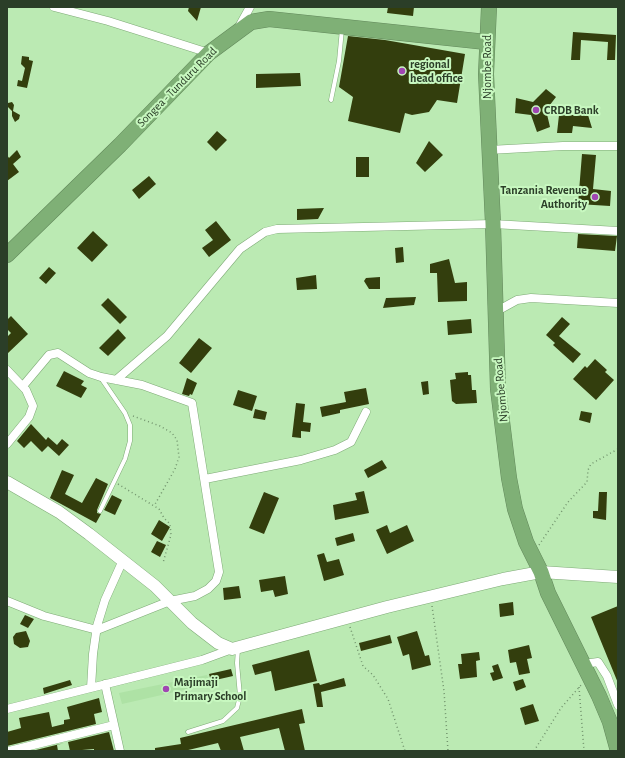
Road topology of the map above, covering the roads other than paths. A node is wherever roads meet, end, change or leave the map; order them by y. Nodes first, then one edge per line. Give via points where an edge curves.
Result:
1 (54, 7) edge
2 (250, 7) edge
3 (489, 7) edge
4 (343, 27) junction
5 (237, 31) junction
6 (486, 42) junction
7 (209, 53) junction
8 (331, 100) dead end
9 (618, 146) edge
10 (488, 150) junction
11 (493, 224) junction
12 (618, 231) edge
13 (7, 255) edge
14 (618, 303) edge
15 (496, 311) junction
16 (7, 370) edge
17 (101, 377) junction
18 (116, 380) junction
19 (23, 386) junction
20 (366, 412) dead end
21 (7, 444) edge
22 (205, 479) junction
23 (7, 482) edge
24 (100, 511) dead end
25 (123, 560) junction
26 (541, 572) junction
27 (618, 577) edge
28 (7, 601) edge
29 (170, 601) junction
30 (97, 630) junction
31 (235, 648) junction
32 (584, 664) junction
33 (106, 684) junction
34 (91, 688) junction
35 (618, 705) edge
36 (7, 709) edge
37 (114, 725) junction
38 (188, 732) dead end
39 (9, 751) edge
40 (120, 751) edge
41 (618, 751) edge

1 - 7 street
2 - 5 street
3 - 6 highway, Njombe Road
4 - 5 highway, Songea - Tunduru Road via 269,19 251,22
4 - 6 highway, Songea - Tunduru Road
4 - 8 lane
5 - 7 highway, Songea - Tunduru Road
6 - 10 highway, Njombe Road
7 - 13 highway, Songea - Tunduru Road via 120,145
9 - 10 street
10 - 11 highway, Njombe Road
11 - 12 street
11 - 15 highway, Njombe Road
11 - 18 street via 277,229 264,232 240,249 167,336
14 - 15 street via 531,298 517,300
15 - 26 highway, Njombe Road via 498,389 509,478 515,509 526,542
16 - 19 street
17 - 18 street
17 - 19 street via 89,373 62,354 54,353 49,355
17 - 24 lane via 125,413 130,425 130,441
18 - 22 street via 142,384 192,403
19 - 21 street via 31,398 32,411
20 - 22 street via 350,442 335,450 301,460
22 - 29 street via 219,572 216,582 208,589 195,596
23 - 25 street via 59,512
25 - 29 street
25 - 30 street via 105,600
26 - 27 street
26 - 31 street via 430,597
26 - 32 highway, Njombe Road via 548,593
28 - 30 street via 44,616
29 - 30 street
29 - 31 street via 218,644
30 - 34 street
31 - 33 street via 202,660
31 - 38 lane via 240,696 237,708 223,721
32 - 35 street via 598,662 607,676
32 - 41 highway, Njombe Road via 585,683 599,696
33 - 34 street
33 - 37 street
34 - 36 street
37 - 39 street
37 - 40 street

